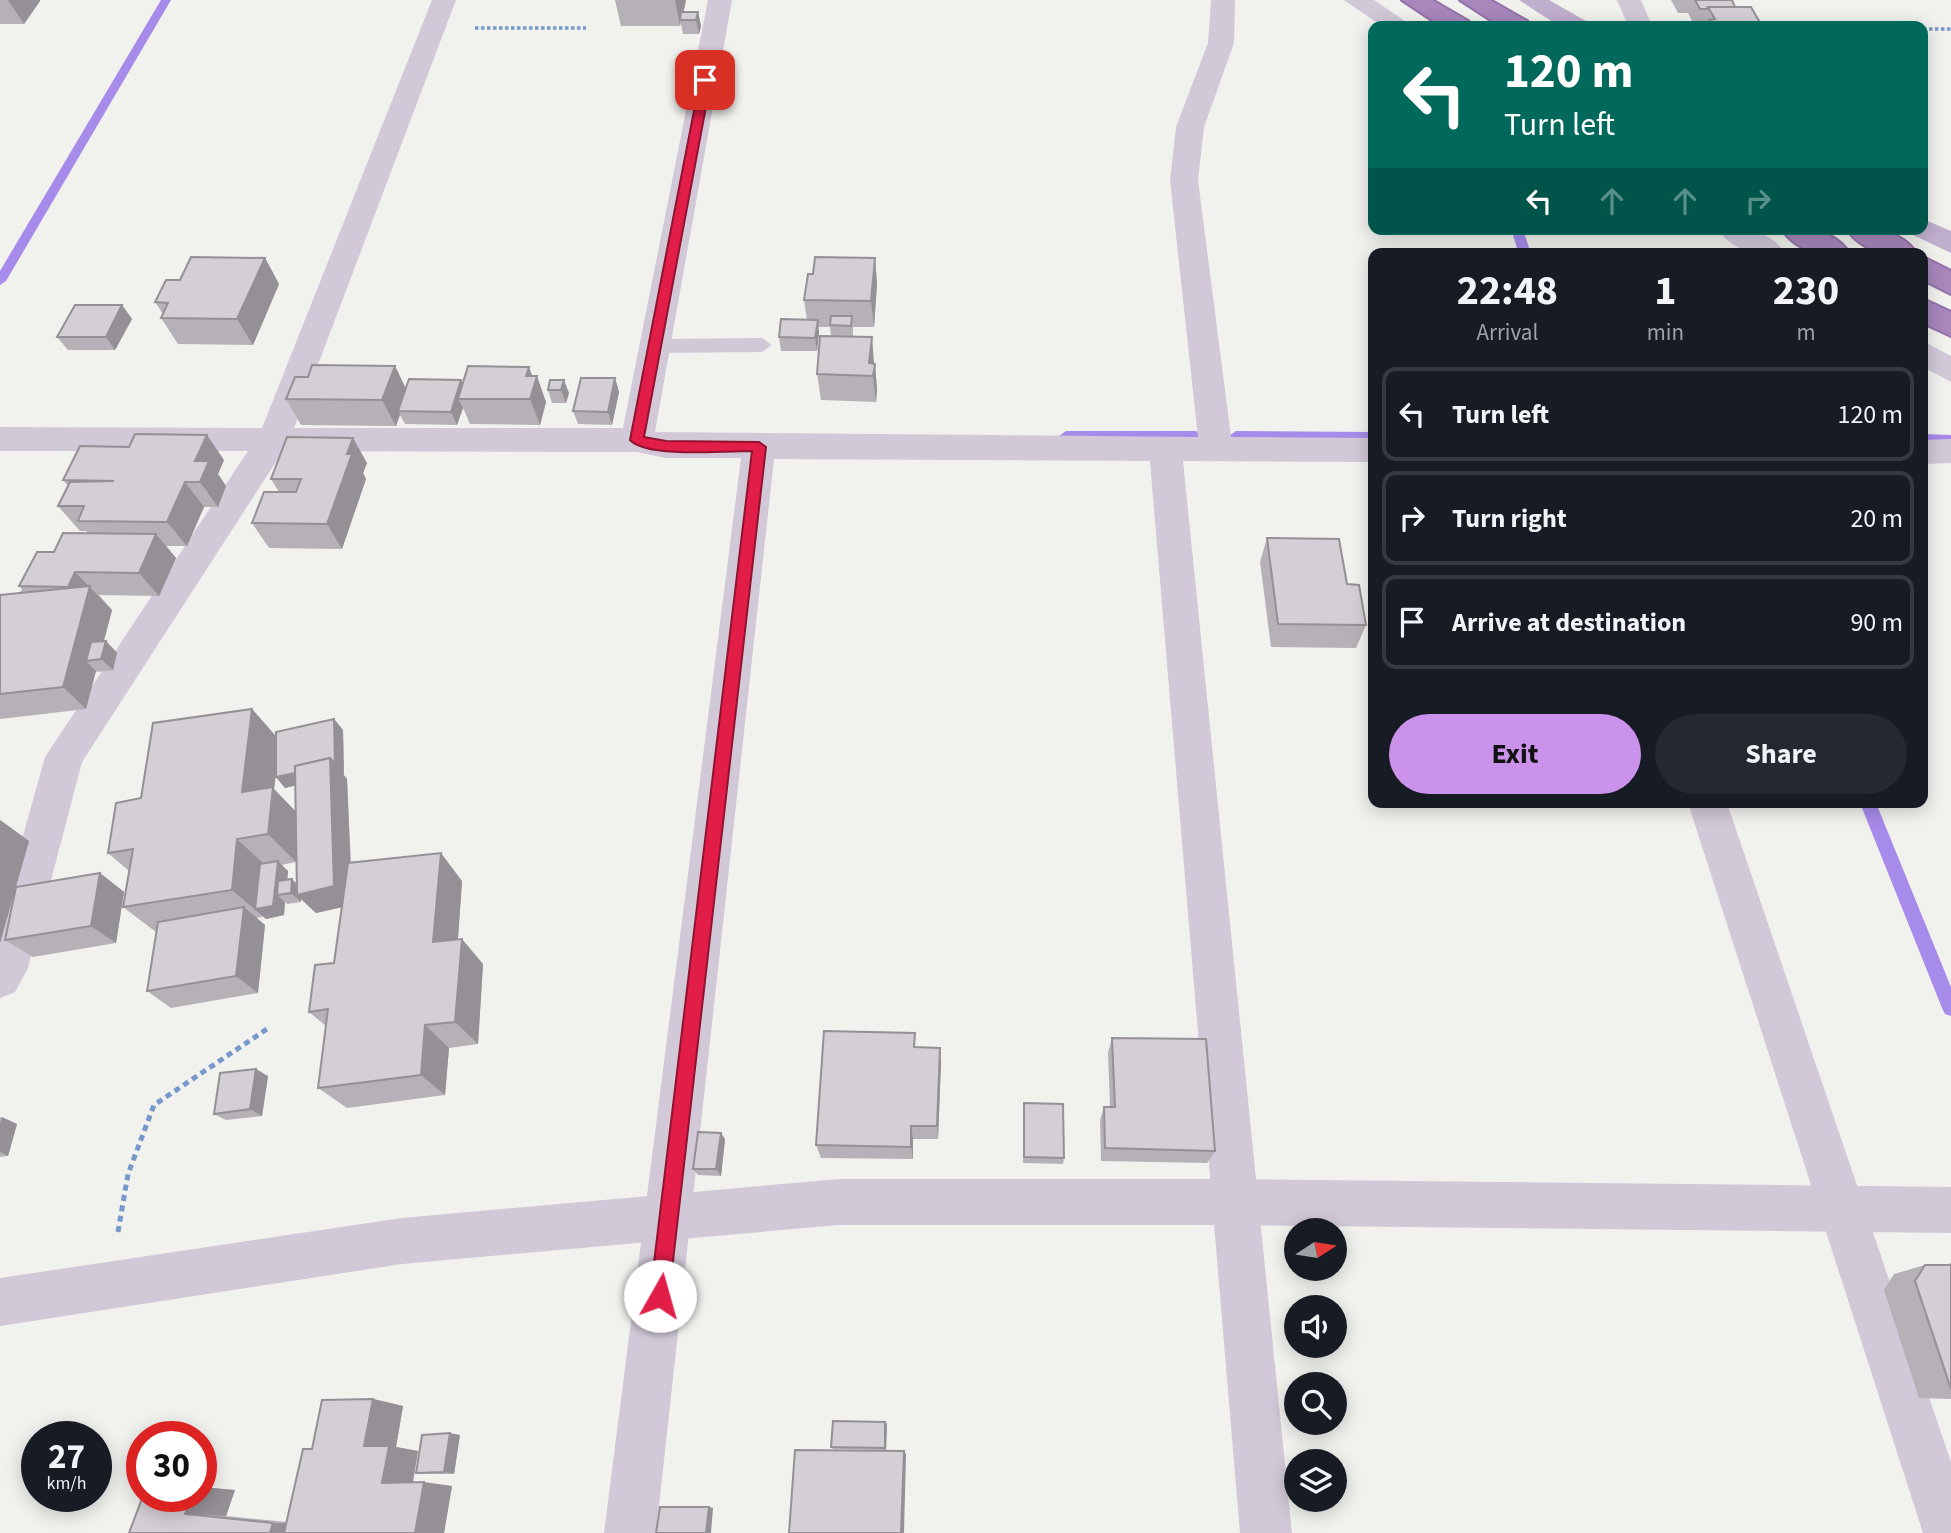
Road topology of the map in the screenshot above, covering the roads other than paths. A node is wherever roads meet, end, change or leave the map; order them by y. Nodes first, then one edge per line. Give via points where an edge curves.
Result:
1 (444, 0) edge
2 (720, 0) edge
3 (1223, 0) edge
4 (1356, 0) edge
5 (1414, 0) edge
6 (1472, 0) edge
7 (1531, 0) edge
8 (1629, 0) edge
9 (1391, 21) edge
10 (1450, 21) edge
11 (1509, 21) edge
12 (1568, 21) edge
13 (1638, 21) edge
14 (1928, 231) edge
15 (1805, 235) edge
16 (1871, 235) edge
17 (1738, 239) edge
18 (1951, 244) edge
19 (1758, 248) edge
20 (1826, 248) edge
21 (1892, 248) edge
22 (1928, 270) edge
23 (1951, 284) edge
24 (1928, 312) edge
25 (1951, 326) edge
26 (762, 345) dead end
27 (656, 346) junction
28 (1928, 355) edge
29 (1951, 371) edge
30 (0, 439) edge
31 (272, 440) junction
32 (637, 440) junction
33 (759, 447) junction
34 (1165, 449) junction
35 (1216, 449) junction
36 (1368, 450) edge
37 (1951, 451) edge
38 (1928, 452) edge
39 (1709, 808) edge
40 (0, 978) edge
41 (1234, 1202) junction
42 (1842, 1208) junction
43 (1951, 1210) edge
44 (669, 1217) junction
45 (0, 1302) edge
46 (631, 1533) edge
47 (1266, 1533) edge
48 (1949, 1533) edge

1 - 31 street
2 - 27 street
3 - 35 street via 1221,43 1190,127 1184,180
4 - 9 street
5 - 10 highway
6 - 11 highway
7 - 12 main road
8 - 13 street
14 - 18 main road
15 - 20 highway
16 - 21 highway
17 - 19 street
22 - 23 highway
24 - 25 highway
26 - 27 lane
27 - 32 street
28 - 29 street
30 - 31 street
31 - 32 street
31 - 40 street via 64,757 7,968
32 - 33 street via 666,446
33 - 34 street
33 - 44 street
34 - 35 street
34 - 41 street
35 - 36 street
37 - 38 street
39 - 42 street
41 - 42 street
41 - 44 street via 839,1202
41 - 47 street
42 - 43 street
42 - 48 street
44 - 45 street via 402,1241
44 - 46 street

